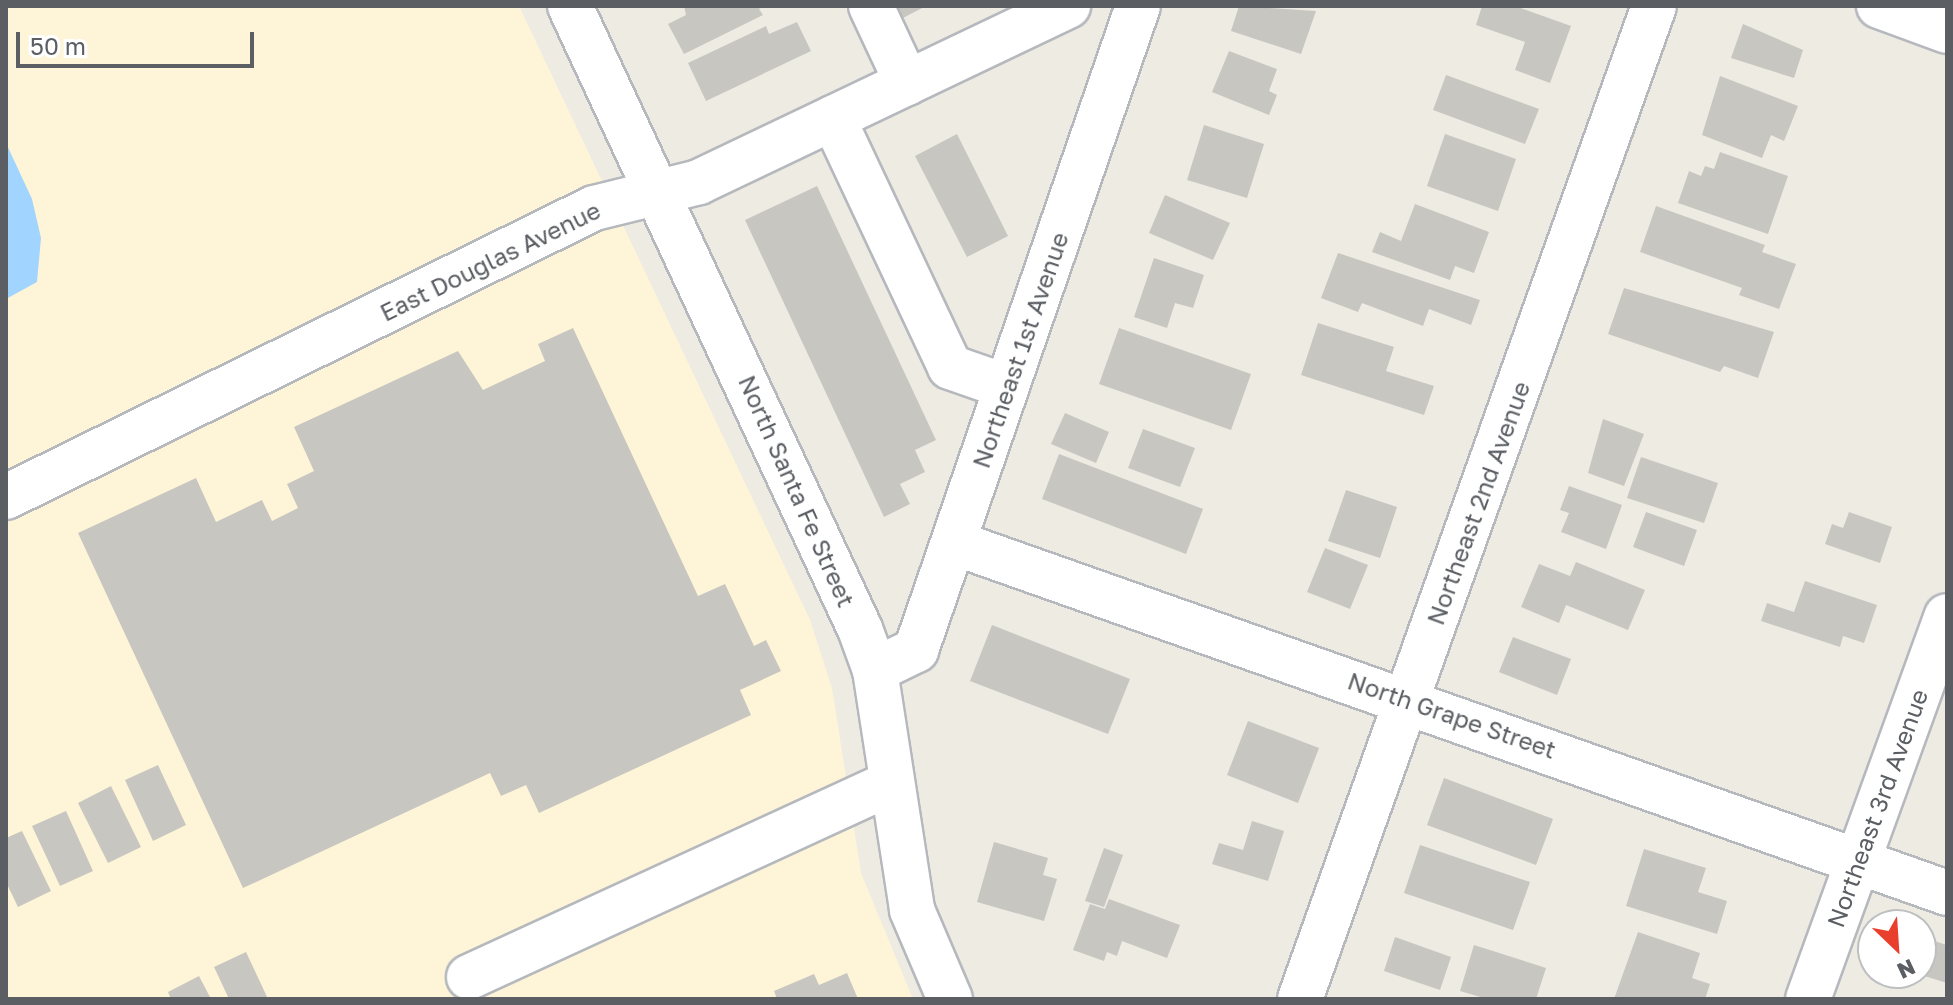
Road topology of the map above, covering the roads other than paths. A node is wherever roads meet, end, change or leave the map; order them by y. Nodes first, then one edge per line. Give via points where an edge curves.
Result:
1 (570, 6) edge
2 (871, 6) edge
3 (1068, 6) edge
4 (1138, 6) edge
5 (1654, 6) edge
6 (1879, 6) edge
7 (1947, 31) edge
8 (907, 83) junction
9 (833, 118) junction
10 (659, 191) junction
11 (1007, 387) junction
12 (6, 497) edge
13 (955, 543) junction
14 (1947, 616) edge
15 (875, 670) junction
16 (1408, 699) junction
17 (891, 783) junction
18 (1857, 860) junction
19 (1947, 893) edge
20 (469, 977) dead end
21 (950, 999) edge
22 (1300, 999) edge
23 (1808, 999) edge

1 - 10 street, North Santa Fe Street
2 - 8 street
3 - 8 street, East Douglas Avenue
4 - 11 street, Northeast 1st Avenue
5 - 16 street, Northeast 2nd Avenue
6 - 7 street
8 - 9 street, East Douglas Avenue
9 - 10 street, East Douglas Avenue via 699,182
9 - 11 street via 950,367
10 - 12 street, East Douglas Avenue via 594,208
10 - 15 street, North Santa Fe Street via 833,566
11 - 13 street, Northeast 1st Avenue
13 - 15 street, Northeast 1st Avenue via 916,650
13 - 16 street, North Grape Street
14 - 18 street, Northeast 3rd Avenue
15 - 17 street, North Santa Fe Street
16 - 18 street, North Grape Street
16 - 22 street, Northeast 2nd Avenue
17 - 20 street
17 - 21 street, North Santa Fe Street via 912,910
18 - 19 street, North Grape Street
18 - 23 street, Northeast 3rd Avenue

